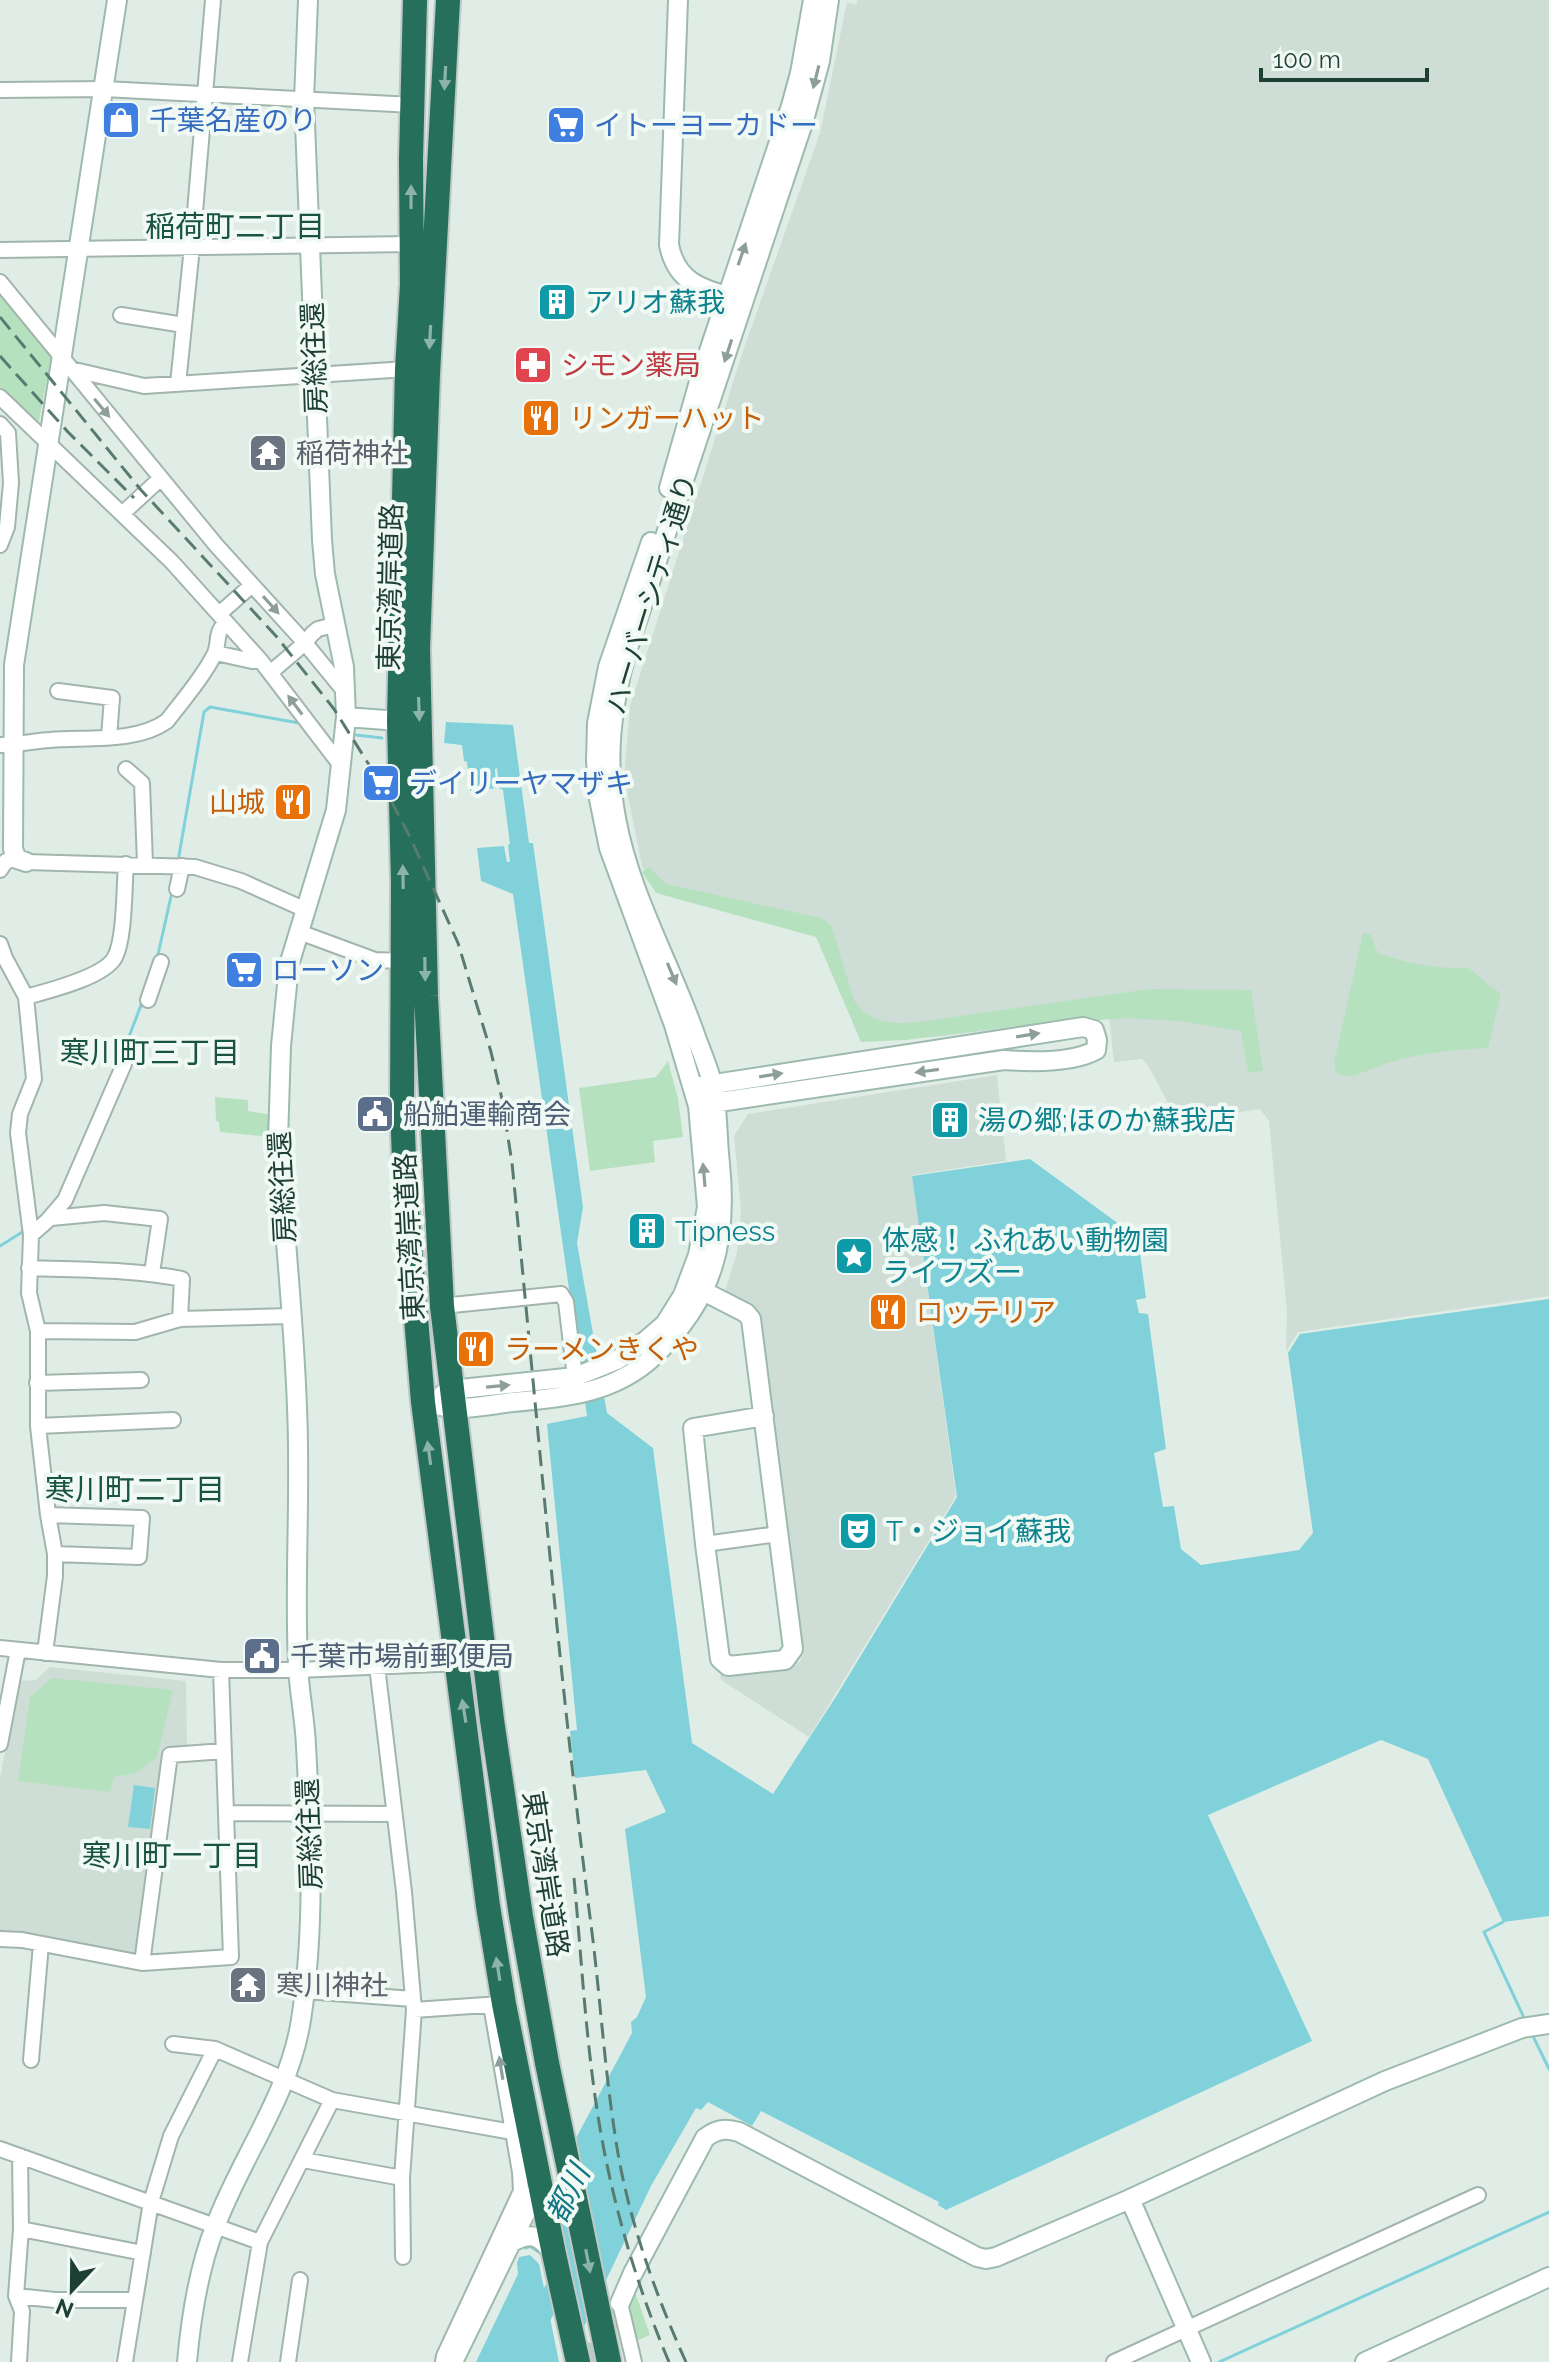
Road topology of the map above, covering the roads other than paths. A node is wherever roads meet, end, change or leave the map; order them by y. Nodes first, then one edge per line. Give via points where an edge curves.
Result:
1 (117, 0) edge
2 (213, 0) edge
3 (308, 0) edge
4 (415, 0) edge
5 (448, 0) edge
6 (678, 0) edge
7 (813, 0) edge
8 (829, 0) edge
9 (104, 89) junction
10 (0, 90) edge
11 (204, 94) junction
12 (304, 100) junction
13 (413, 105) junction
14 (411, 244) junction
15 (309, 246) junction
16 (192, 247) junction
17 (78, 249) junction
18 (0, 250) edge
19 (0, 282) edge
20 (736, 299) junction
21 (121, 315) dead end
22 (184, 325) junction
23 (66, 364) junction
24 (407, 369) junction
25 (315, 375) junction
26 (178, 384) junction
27 (0, 397) edge
28 (0, 424) edge
29 (49, 444) junction
30 (161, 478) junction
31 (5, 505) edge
32 (122, 514) junction
33 (0, 545) edge
34 (252, 585) junction
35 (223, 618) junction
36 (334, 625) junction
37 (305, 643) junction
38 (216, 653) junction
39 (265, 667) junction
40 (58, 691) dead end
41 (345, 692) junction
42 (346, 717) junction
43 (399, 721) junction
44 (109, 737) junction
45 (6, 745) edge
46 (342, 767) junction
47 (126, 769) dead end
48 (7, 793) edge
49 (7, 830) edge
50 (14, 857) edge
51 (126, 864) junction
52 (145, 864) junction
53 (178, 866) junction
54 (0, 870) edge
55 (177, 889) dead end
56 (306, 910) junction
57 (299, 932) junction
58 (0, 944) edge
59 (403, 961) junction
60 (161, 962) dead end
61 (26, 997) junction
62 (148, 1000) dead end
63 (124, 1064) dead end
64 (705, 1095) junction
65 (51, 1218) junction
66 (31, 1230) junction
67 (29, 1268) junction
68 (152, 1273) junction
69 (703, 1291) junction
70 (442, 1306) junction
71 (291, 1316) junction
72 (180, 1319) junction
73 (38, 1331) junction
74 (141, 1380) dead end
75 (37, 1383) junction
76 (577, 1386) junction
77 (453, 1399) junction
78 (423, 1402) junction
79 (764, 1416) junction
80 (173, 1420) dead end
81 (38, 1426) junction
82 (48, 1515) junction
83 (778, 1534) junction
84 (705, 1544) junction
85 (55, 1554) junction
86 (0, 1648) edge
87 (18, 1650) junction
88 (45, 1653) junction
89 (485, 1662) junction
90 (458, 1663) junction
91 (377, 1666) junction
92 (221, 1670) junction
93 (298, 1670) junction
94 (492, 1720) junction
95 (0, 1744) edge
96 (224, 1751) junction
97 (226, 1813) junction
98 (394, 1814) junction
99 (309, 1815) junction
100 (0, 1939) edge
101 (41, 1944) junction
102 (142, 1963) junction
103 (305, 1991) junction
104 (414, 2004) junction
105 (497, 2004) junction
106 (1536, 2026) edge
107 (173, 2044) dead end
108 (215, 2049) junction
109 (31, 2060) dead end
110 (285, 2079) junction
111 (332, 2100) junction
112 (407, 2114) junction
113 (512, 2132) junction
114 (0, 2149) edge
115 (20, 2156) junction
116 (303, 2160) junction
117 (402, 2178) junction
118 (542, 2193) junction
119 (1478, 2195) dead end
120 (1130, 2199) junction
121 (151, 2202) junction
122 (215, 2225) junction
123 (21, 2229) junction
124 (260, 2242) junction
125 (510, 2243) junction
126 (143, 2253) junction
127 (554, 2254) junction
128 (403, 2257) dead end
129 (1549, 2277) edge
130 (300, 2280) dead end
131 (16, 2296) junction
132 (135, 2300) junction
133 (608, 2305) junction
134 (1188, 2329) junction
135 (576, 2353) edge
136 (19, 2362) edge
137 (125, 2362) edge
138 (187, 2362) edge
139 (240, 2362) edge
140 (288, 2362) edge
141 (443, 2362) edge
142 (453, 2362) edge
143 (609, 2362) edge
144 (634, 2362) edge
145 (1114, 2362) edge
146 (1201, 2362) edge
147 (1365, 2362) edge

1 - 9 street
2 - 11 street
3 - 12 street, 房総往還
4 - 13 highway, 東京湾岸道路
5 -> 70 highway, 東京湾岸道路 via 418,648 426,996
6 - 20 street via 669,245 685,278
20 -> 7 street, ハーバーシティ通り via 800,73
8 -> 20 street, ハーバーシティ通り via 804,120
9 - 10 street
9 - 11 street
9 - 17 street
11 - 12 street
11 - 16 street
12 - 13 street
12 - 15 street, 房総往還
14 -> 13 highway, 東京湾岸道路
14 - 15 street
14 - 24 highway, 東京湾岸道路
15 - 16 street
15 - 25 street, 房総往還
16 - 17 street
16 - 22 street
17 - 18 street
17 - 23 street
19 - 23 street
20 - 64 street, ハーバーシティ通り via 627,651 609,741 611,791 628,866 690,1017
21 - 22 street
22 - 26 street
23 - 26 street via 144,386
23 - 29 street
23 -> 30 street
24 - 25 street
24 - 43 highway, 東京湾岸道路
25 - 26 street
25 - 36 street, 房総往還 via 324,563
27 - 29 street
28 - 31 street via 8,433
29 - 32 street
29 - 45 street
30 - 32 street
30 - 34 street
31 - 33 street via 7,527
32 - 35 street
34 - 35 street
34 -> 37 street
35 - 38 street
35 - 39 street
36 - 37 street via 318,629
36 - 41 street, 房総往還
37 - 39 street
37 - 41 street
38 - 39 street
38 - 44 street via 167,721 150,731
46 -> 39 street
40 - 44 street via 112,698
41 - 42 street, 房総往還
42 - 43 street
42 - 46 street, 房総往還
59 -> 43 highway, 東京湾岸道路
44 - 45 street
45 - 48 street
46 - 56 street, 房総往還 via 336,810
47 - 52 street via 142,783
48 - 49 street
49 - 50 street
50 - 51 street
50 - 54 street
51 - 52 street
51 - 61 street via 114,960
52 - 53 street
53 - 55 street
53 - 56 street via 221,873
56 - 57 street, 房総往還
57 - 59 street via 375,960
57 - 71 street, 房総往還 via 286,988 278,1109
58 - 61 street
59 - 78 highway, 東京湾岸道路 via 403,1148
60 - 62 street
61 - 66 street via 34,1079 18,1133
63 - 65 street via 75,1179
64 -> 64 street via 1083,1027 1094,1030 1097,1040 1096,1050 1085,1056 1004,1060
64 - 69 street, ハーバーシティ通り via 722,1189 722,1226
76 -> 64 street, ハーバーシティ通り via 665,1324 683,1295 695,1267 707,1207
65 - 66 street
65 - 68 street via 104,1213 160,1219
66 - 67 street
67 - 68 street
67 - 73 street
68 - 72 street via 182,1279
69 - 76 street, ハーバーシティ通り via 662,1348 632,1373 608,1385
69 - 79 street via 751,1319
70 - 76 street via 561,1294
70 - 77 highway, 東京湾岸道路
71 - 72 street
71 - 93 street, 房総往還 via 299,1507
72 - 73 street via 135,1332
73 - 75 street
74 - 75 street
75 - 81 street
76 - 77 street
77 - 78 street
77 - 89 highway, 東京湾岸道路
90 -> 78 highway, 東京湾岸道路
79 - 83 street
79 - 84 street via 693,1428
80 - 81 street
81 - 82 street
82 - 85 street
82 - 85 street via 142,1518 139,1557
83 - 84 street
83 - 84 street via 793,1649 785,1660 728,1666 720,1659
85 - 88 street
86 - 87 street
87 - 88 street
87 - 95 street
88 - 92 street
89 - 90 street
89 - 94 highway, 東京湾岸道路
90 - 91 street
105 -> 90 highway, 東京湾岸道路
91 - 93 street
91 - 98 street
92 - 93 street
92 - 96 street
93 - 99 street, 房総往還
94 - 118 highway via 495,1815 550,2150
94 -> 133 highway, 東京湾岸道路 via 547,2063 567,2161
96 - 97 street
96 - 102 street via 170,1755
97 - 99 street
97 - 102 street via 231,1957
98 - 99 street
98 - 104 street
99 - 103 street, 房総往還 via 312,1875
100 - 101 street
101 - 102 street
101 - 109 street
103 - 104 street
103 - 110 street, 房総往還 via 296,2049
104 - 105 street
104 - 112 street
113 -> 105 street
105 - 118 highway, 東京湾岸道路
106 - 120 street via 1385,2081
107 - 108 street
108 - 110 street
108 - 121 street via 171,2136
110 - 111 street
110 - 122 street, 房総往還
111 - 112 street
111 - 116 street
112 - 113 street
112 - 117 street
113 - 141 street via 521,2191
114 - 115 street
115 - 121 street
115 - 123 street
116 - 117 street
116 - 124 street
117 - 128 street
118 - 125 street
118 - 127 highway, 東京湾岸道路
119 - 134 street
120 - 133 street via 986,2259 739,2132 715,2130 705,2138 633,2273
120 - 134 street
121 - 122 street
121 - 126 street
122 - 124 street
122 - 138 street, 房総往還 via 196,2297
123 - 126 street
123 - 131 street
124 - 139 street
125 - 127 street via 535,2236
125 - 142 street
126 - 132 street
127 - 135 highway, 東京湾岸道路
129 - 147 street
130 - 140 street
131 - 132 street
131 - 136 street via 22,2311
132 - 137 street
133 - 143 highway, 東京湾岸道路
133 - 144 street
134 - 145 street
134 - 146 street

